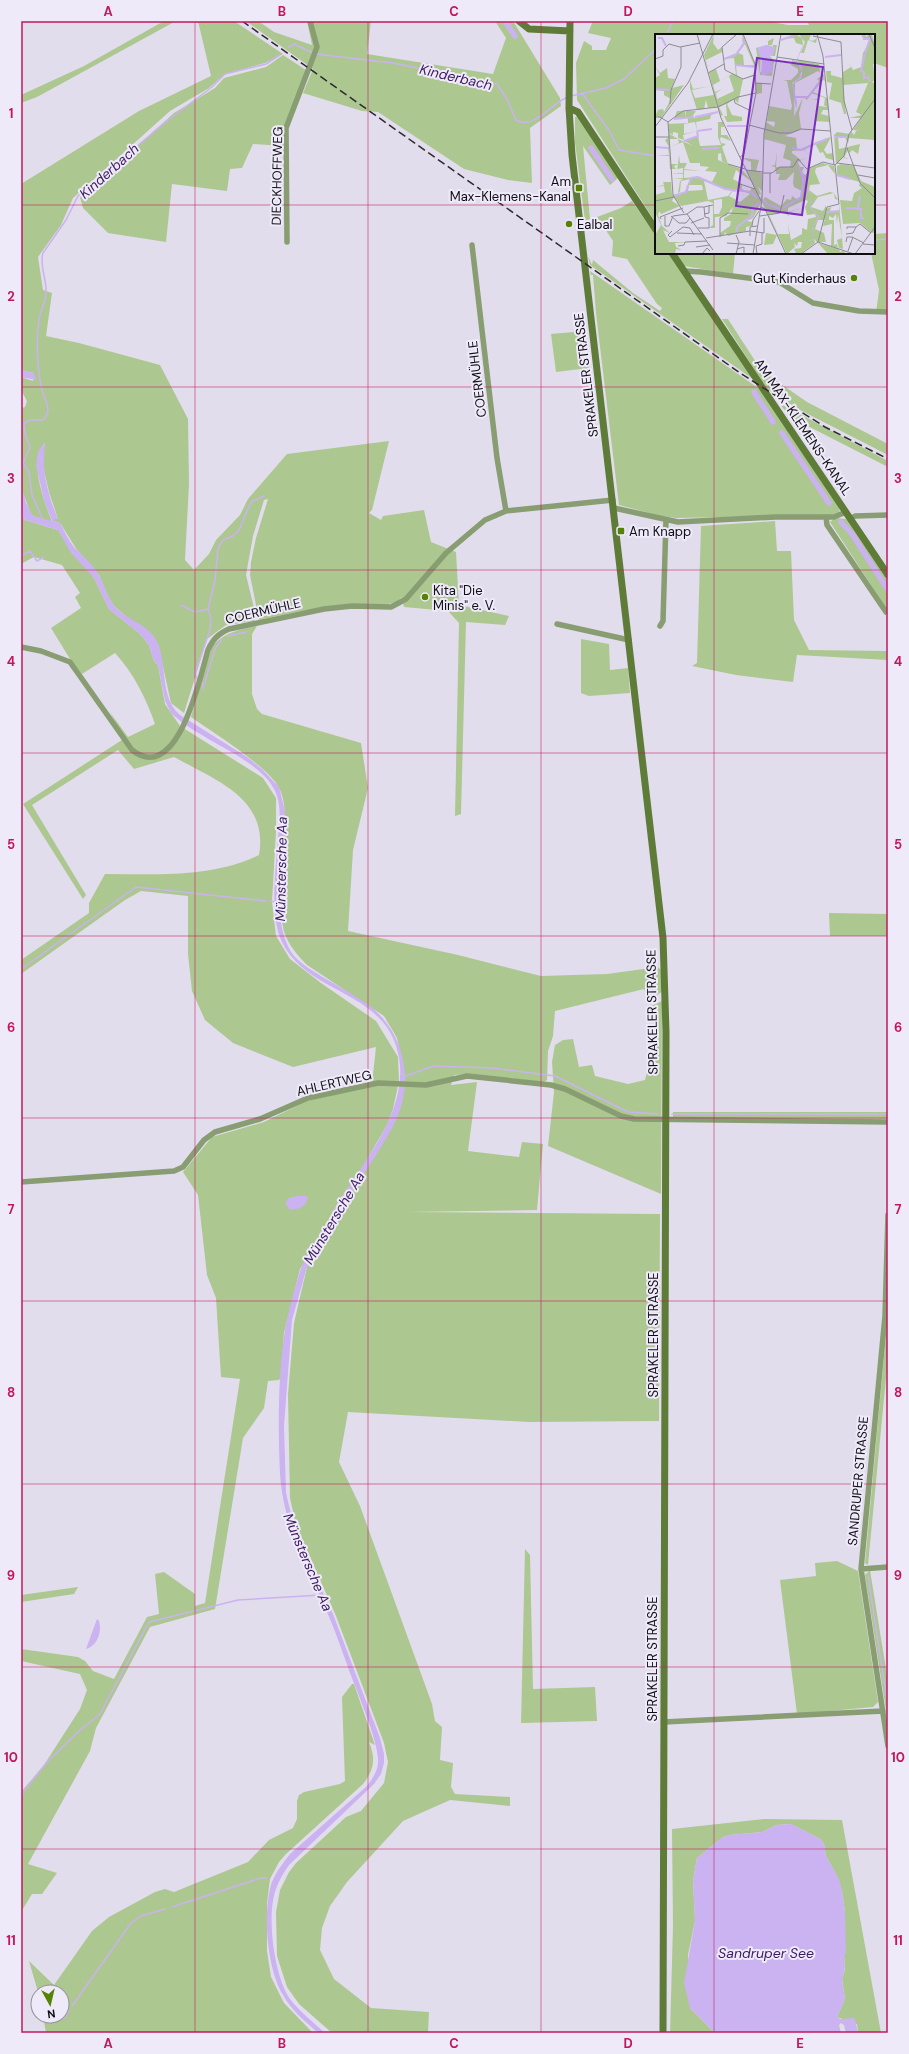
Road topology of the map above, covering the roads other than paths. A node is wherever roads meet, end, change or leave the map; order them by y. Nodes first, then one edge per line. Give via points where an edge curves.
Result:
1 (310, 21) edge
2 (519, 21) edge
3 (570, 21) edge
4 (570, 31) junction
5 (569, 106) junction
6 (655, 228) edge
7 (287, 242) dead end
8 (472, 245) dead end
9 (673, 254) edge
10 (684, 271) junction
11 (888, 312) edge
12 (612, 500) junction
13 (614, 508) junction
14 (506, 511) junction
15 (846, 512) junction
16 (888, 515) edge
17 (826, 517) junction
18 (850, 519) junction
19 (666, 520) junction
20 (888, 575) edge
21 (886, 612) dead end
22 (557, 624) dead end
23 (660, 626) dead end
24 (629, 640) junction
25 (21, 647) edge
26 (665, 1121) junction
27 (888, 1122) edge
28 (21, 1182) edge
29 (888, 1215) edge
30 (886, 1317) edge
31 (888, 1567) edge
32 (861, 1568) junction
33 (883, 1711) junction
34 (664, 1722) junction
35 (888, 1746) edge
36 (663, 2033) edge

1 - 7 street, DIECKHOFFWEG via 317,48 286,128
2 - 4 main road via 532,30
3 - 4 main road, SPRAKELER STRASSE
4 - 5 main road, SPRAKELER STRASSE
5 - 6 main road via 578,112
5 - 12 main road, SPRAKELER STRASSE via 573,163
8 - 14 street, COERMÜHLE via 497,458
9 - 10 main road, AM MAX-KLEMENS-KANAL
10 - 11 street via 779,282 814,303 859,311
10 - 15 main road, AM MAX-KLEMENS-KANAL
12 - 13 main road, SPRAKELER STRASSE
12 - 14 street, COERMÜHLE
13 - 19 street
13 - 24 main road, SPRAKELER STRASSE
14 - 25 street, COERMÜHLE via 485,520 446,553 406,599 391,607 352,606 324,609 219,633 212,640 183,727 166,751 156,756 147,758 132,750 70,662 41,651
15 - 17 street
15 - 18 main road, AM MAX-KLEMENS-KANAL
16 - 18 street via 855,516
17 - 19 street via 684,522
17 - 21 street via 827,525
18 - 20 main road, AM MAX-KLEMENS-KANAL
19 - 23 street
22 - 24 street
24 - 26 main road, SPRAKELER STRASSE via 663,938
26 - 27 street, AHLERTWEG
26 - 28 street, AHLERTWEG via 621,1116 565,1089 551,1085 467,1076 432,1084 372,1084 308,1098 260,1119 220,1130 204,1140 183,1167 174,1171
26 - 34 main road, SPRAKELER STRASSE
29 - 30 street, SANDRUPER STRASSE
30 - 32 street, SANDRUPER STRASSE
31 - 32 street
32 - 33 street, SANDRUPER STRASSE
33 - 34 street
33 - 35 street, SANDRUPER STRASSE
34 - 36 main road, SPRAKELER STRASSE

